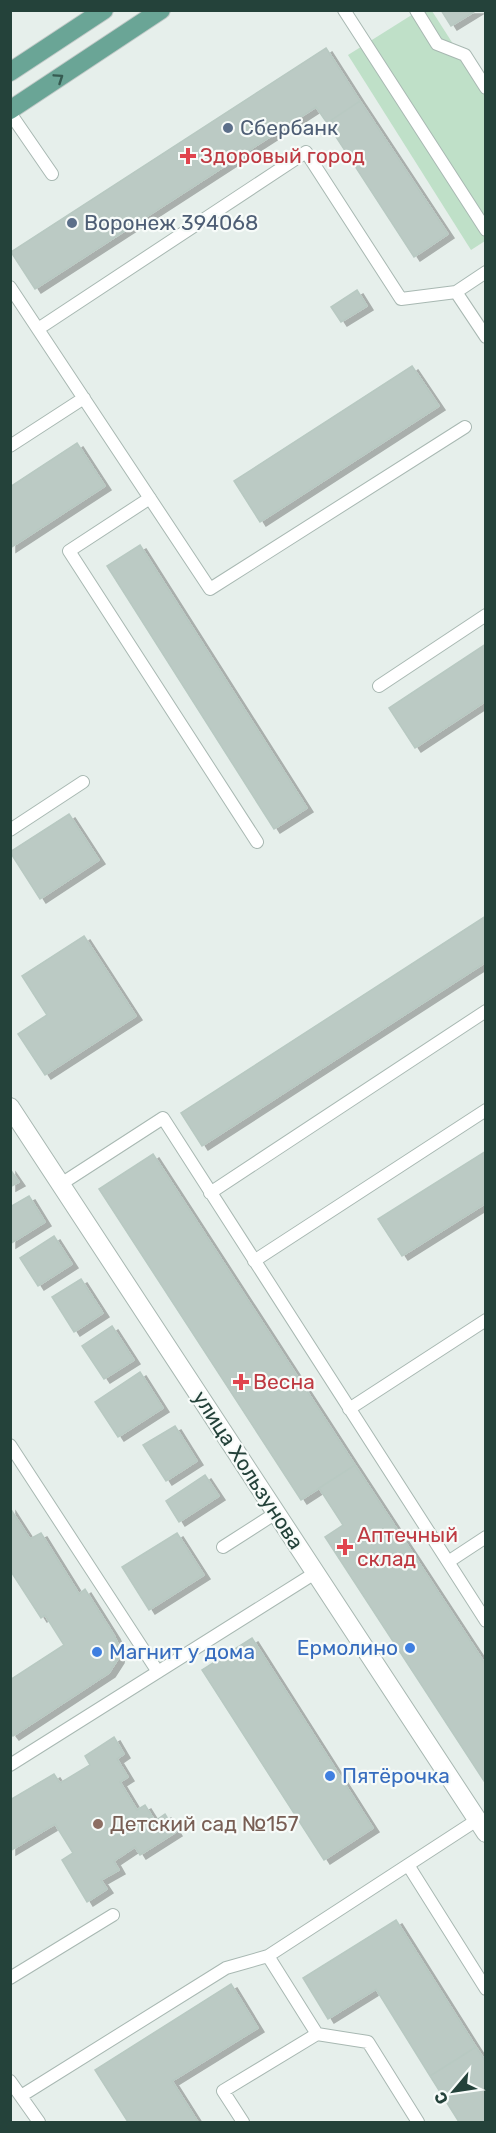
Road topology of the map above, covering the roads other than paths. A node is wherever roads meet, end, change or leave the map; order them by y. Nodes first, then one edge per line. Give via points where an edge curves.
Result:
1 (104, 10) edge
2 (161, 10) edge
3 (344, 10) edge
4 (416, 10) edge
5 (10, 72) edge
6 (486, 88) edge
7 (10, 111) edge
8 (52, 174) dead end
9 (486, 230) edge
10 (486, 272) edge
11 (10, 287) edge
12 (456, 292) junction
13 (38, 329) junction
14 (486, 337) edge
15 (84, 398) junction
16 (465, 428) dead end
17 (10, 446) edge
18 (150, 498) junction
19 (486, 615) edge
20 (379, 686) dead end
21 (83, 783) dead end
22 (10, 830) edge
23 (257, 842) dead end
24 (486, 1011) edge
25 (10, 1107) edge
26 (486, 1110) edge
27 (61, 1184) junction
28 (210, 1193) junction
29 (254, 1261) junction
30 (486, 1320) edge
31 (350, 1409) junction
32 (10, 1445) edge
33 (276, 1513) junction
34 (486, 1538) edge
35 (223, 1546) dead end
36 (448, 1562) junction
37 (315, 1573) junction
38 (486, 1621) edge
39 (158, 1672) junction
40 (12, 1762) edge
41 (481, 1827) edge
42 (408, 1865) junction
43 (113, 1915) dead end
44 (268, 1956) junction
45 (10, 1978) edge
46 (486, 1989) edge
47 (316, 2034) junction
48 (10, 2080) edge
49 (21, 2096) junction
50 (39, 2122) edge
51 (243, 2122) edge
52 (418, 2122) edge

1 - 5 main road
7 -> 2 main road
3 - 9 lane
4 - 6 lane via 437,44 465,55
7 - 8 lane
10 - 12 lane
11 - 13 lane
12 - 13 lane via 401,299 306,152
12 - 14 lane
13 - 15 lane
15 - 17 lane
15 - 18 lane
16 - 18 lane via 210,589
18 - 23 lane via 69,551
19 - 20 lane
21 - 22 lane
24 - 28 lane
25 - 27 street, улица Хользунова
26 - 29 lane
27 - 28 lane via 163,1118
27 - 33 street, улица Хользунова
28 - 29 lane
29 - 31 lane
30 - 31 lane
31 - 36 lane
32 - 39 lane
33 - 35 lane
33 - 37 street, улица Хользунова
34 - 36 lane
36 - 38 lane
37 - 39 lane
37 - 41 street, улица Хользунова
39 - 40 lane
41 - 42 lane
42 - 44 lane
42 - 46 lane
43 - 45 lane
44 - 47 lane
44 - 49 lane via 226,1968
47 - 51 lane via 223,2091
47 - 52 lane via 368,2042
48 - 49 lane
49 - 50 lane

